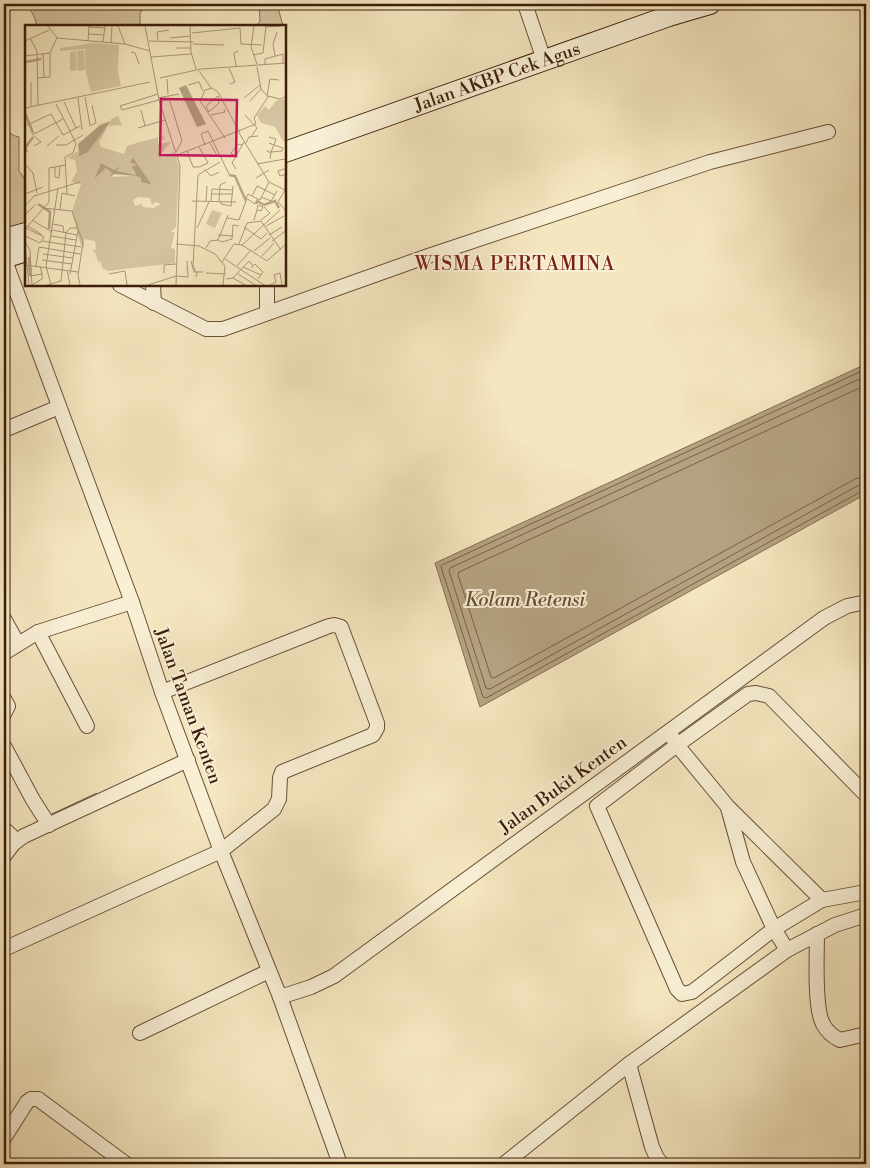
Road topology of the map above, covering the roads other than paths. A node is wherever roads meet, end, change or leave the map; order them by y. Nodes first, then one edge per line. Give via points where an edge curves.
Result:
1 (525, 4) edge
2 (710, 4) edge
3 (666, 10) edge
4 (544, 60) junction
5 (828, 132) dead end
6 (286, 152) edge
7 (25, 233) edge
8 (4, 239) edge
9 (25, 251) edge
10 (4, 258) edge
11 (122, 286) edge
12 (153, 286) edge
13 (267, 286) edge
14 (154, 303) junction
15 (267, 313) junction
16 (59, 407) junction
17 (4, 430) edge
18 (132, 602) junction
19 (866, 602) edge
20 (4, 619) edge
21 (38, 632) junction
22 (18, 644) junction
23 (4, 653) edge
24 (162, 692) junction
25 (4, 699) edge
26 (4, 714) edge
27 (87, 726) dead end
28 (668, 732) junction
29 (677, 745) junction
30 (4, 746) edge
31 (188, 760) junction
32 (866, 795) edge
33 (728, 807) junction
34 (49, 825) junction
35 (13, 837) edge
36 (221, 851) junction
37 (4, 856) edge
38 (866, 892) edge
39 (822, 900) junction
40 (866, 915) edge
41 (774, 929) junction
42 (817, 934) junction
43 (4, 949) edge
44 (786, 950) junction
45 (269, 971) junction
46 (280, 997) junction
47 (140, 1033) dead end
48 (866, 1034) edge
49 (629, 1064) junction
50 (4, 1138) edge
51 (126, 1164) edge
52 (340, 1164) edge
53 (504, 1164) edge
54 (662, 1164) edge

1 - 4 street
2 - 3 main road, Jalan AKBP Cek Agus
3 - 4 main road, Jalan AKBP Cek Agus
4 - 6 main road, Jalan AKBP Cek Agus
5 - 15 street via 710,162
7 - 8 main road
9 - 10 main road
10 - 16 street, Jalan Taman Kenten
11 - 14 street
12 - 14 street
13 - 15 street
14 - 15 street via 210,330 223,329
16 - 17 street
16 - 18 street, Jalan Taman Kenten
18 - 21 street
18 - 24 street, Jalan Taman Kenten
19 - 28 street, Jalan Bukit Kenten via 847,606 824,618
20 - 22 street
21 - 22 street
21 - 27 street
22 - 23 street
24 - 31 street, Jalan Taman Kenten
24 - 36 street via 334,625 341,627 377,722 378,728 373,735 282,772 279,799 274,810
25 - 26 street via 8,706
28 - 29 street
28 - 46 street, Jalan Bukit Kenten via 334,976
29 - 32 street via 748,694 762,694 769,696
29 - 33 street
29 - 41 street via 597,806 676,989 682,994 692,992
30 - 34 street
31 - 34 street
31 - 36 street, Jalan Taman Kenten
33 - 39 street
33 - 41 street via 743,862
34 - 35 street
35 - 37 street
36 - 43 street
36 - 45 street, Jalan Taman Kenten
38 - 39 street
39 - 41 street
40 - 42 street
41 - 44 street
42 - 44 street
42 - 48 street via 822,1023 829,1034 840,1040
44 - 49 street
45 - 46 street, Jalan Taman Kenten
45 - 47 street
46 - 52 street, Jalan Taman Kenten
49 - 53 street
49 - 54 street via 652,1147
50 - 51 street via 26,1102 38,1099

